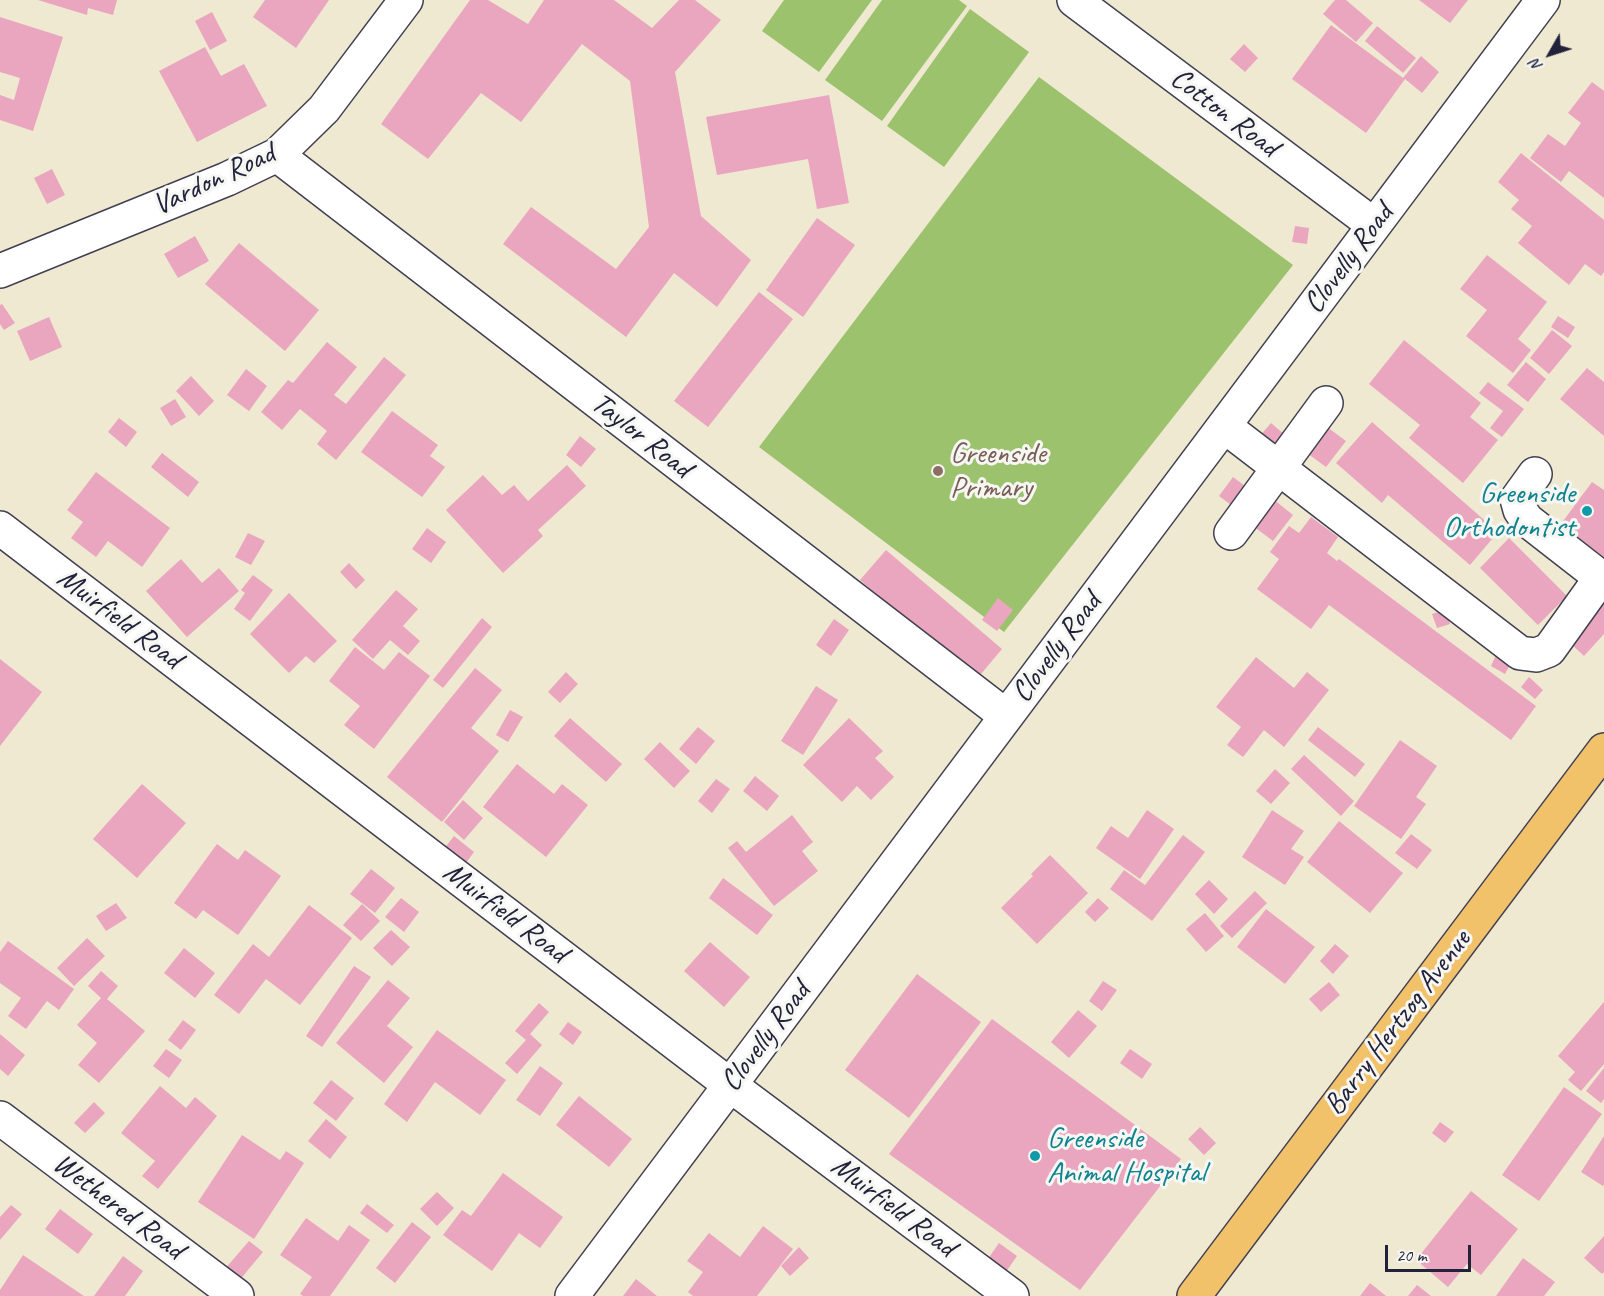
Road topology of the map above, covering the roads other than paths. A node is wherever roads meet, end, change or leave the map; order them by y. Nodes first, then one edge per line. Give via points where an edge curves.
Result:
1 (406, 0) edge
2 (1074, 0) edge
3 (1543, 0) edge
4 (277, 155) junction
5 (1374, 225) junction
6 (0, 271) edge
7 (1326, 403) dead end
8 (1224, 426) junction
9 (1278, 469) junction
10 (1535, 474) dead end
11 (0, 528) edge
12 (1231, 533) dead end
13 (1598, 585) edge
14 (1006, 716) junction
15 (1604, 750) edge
16 (730, 1085) junction
17 (0, 1118) edge
18 (237, 1296) edge
19 (572, 1296) edge
20 (1012, 1296) edge
21 (1194, 1296) edge

1 - 4 street, Vardon Road via 324,109
2 - 5 street, Cotton Road
3 - 5 street, Clovelly Road
4 - 6 street, Vardon Road
4 - 14 street, Taylor Road
5 - 8 street, Clovelly Road
7 - 9 street
8 - 9 street
8 - 14 street, Clovelly Road
9 - 12 street
9 - 13 street via 1520,653 1536,655 1549,650
10 - 13 street via 1517,499 1520,510
11 - 16 street, Muirfield Road
14 - 16 street, Clovelly Road
15 - 21 main road, Barry Hertzog Avenue
16 - 19 street, Clovelly Road
16 - 20 street, Muirfield Road
17 - 18 street, Wethered Road

